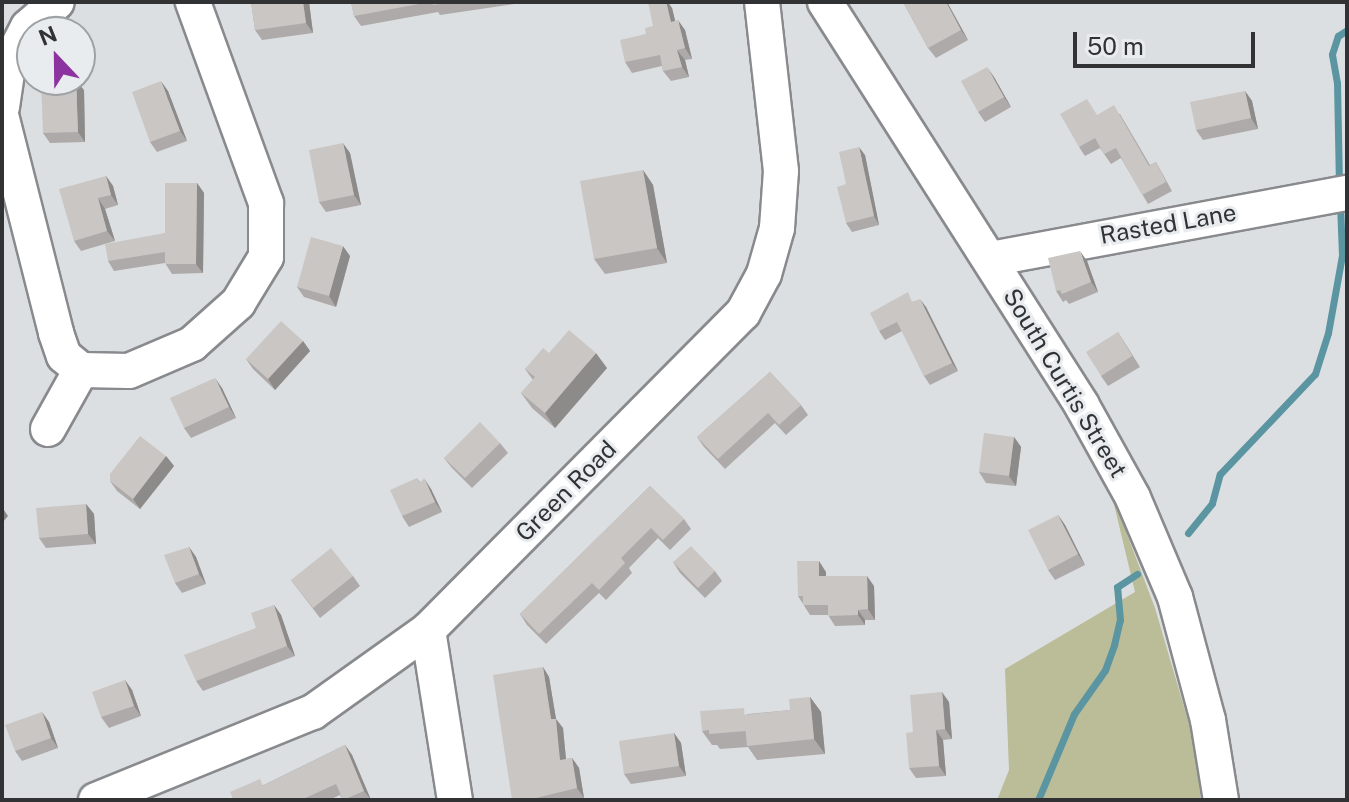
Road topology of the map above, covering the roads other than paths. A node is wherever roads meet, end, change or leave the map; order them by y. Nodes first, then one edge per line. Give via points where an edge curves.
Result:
1 (57, 2) edge
2 (193, 2) edge
3 (762, 2) edge
4 (825, 2) edge
5 (2, 107) edge
6 (2, 119) edge
7 (1335, 195) edge
8 (990, 259) junction
9 (81, 370) junction
10 (48, 429) dead end
11 (428, 630) junction
12 (96, 800) edge
13 (455, 800) edge
14 (1221, 800) edge

1 - 5 street via 28,27 8,66
2 - 9 street via 266,203 266,257 238,303 192,344 129,371
3 - 11 street, Green Road via 781,171 777,228 764,274 743,313
4 - 8 street, South Curtis Street
6 - 9 street via 56,333 64,356
7 - 8 street, Rasted Lane
8 - 14 street, South Curtis Street via 1081,404 1156,547 1208,720
9 - 10 street
11 - 12 street, Green Road via 313,712
11 - 13 street

